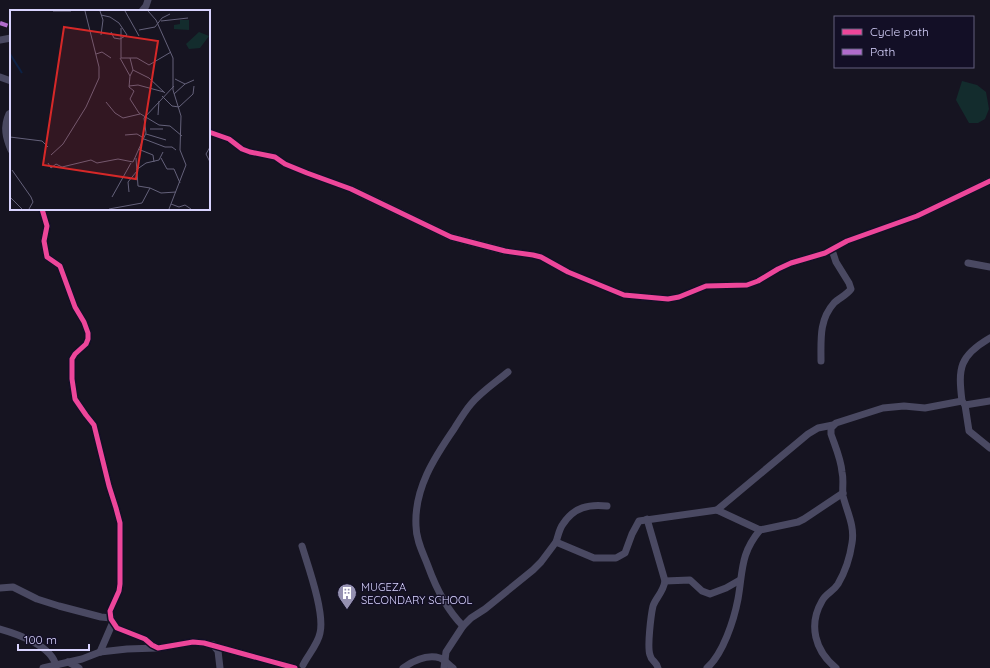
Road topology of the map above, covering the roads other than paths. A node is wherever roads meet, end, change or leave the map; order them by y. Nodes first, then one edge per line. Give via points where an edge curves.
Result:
1 (148, 0) edge
2 (143, 10) edge
3 (10, 38) edge
4 (0, 40) edge
5 (0, 77) edge
6 (10, 81) edge
7 (10, 113) edge
8 (210, 132) edge
9 (10, 147) edge
10 (990, 181) edge
11 (42, 210) edge
12 (832, 250) junction
13 (968, 263) dead end
14 (990, 267) edge
15 (990, 338) edge
16 (821, 360) dead end
17 (508, 372) dead end
18 (990, 401) edge
19 (963, 403) junction
20 (833, 425) junction
21 (990, 448) edge
22 (843, 492) junction
23 (607, 506) dead end
24 (717, 510) junction
25 (647, 519) junction
26 (760, 530) junction
27 (556, 542) junction
28 (302, 546) dead end
29 (740, 580) junction
30 (665, 581) junction
31 (0, 588) edge
32 (112, 620) junction
33 (463, 626) junction
34 (0, 629) edge
35 (213, 645) junction
36 (158, 648) junction
37 (100, 652) junction
38 (68, 662) junction
39 (303, 665) dead end
40 (444, 665) edge
41 (49, 667) edge
42 (79, 668) edge
43 (220, 668) edge
44 (295, 668) edge
45 (403, 668) edge
46 (453, 668) edge
47 (658, 668) edge
48 (707, 668) edge
49 (836, 668) edge

1 - 2 street
3 - 4 street
5 - 6 street
7 - 9 street via 5,130
8 - 12 street via 229,139 242,149 275,157 307,174 351,189 451,237 541,257 568,272 624,294 668,299 706,286 747,285 778,268
10 - 12 street via 917,216 847,241
11 - 32 street via 47,226 44,249 47,257 60,266 88,333 86,344 72,359 72,379 75,399 94,425 120,523 120,584 110,611
12 - 16 street via 850,289 836,301 825,316 822,324
13 - 14 street
15 - 19 street via 971,352 961,365
17 - 33 street via 471,404 439,450 422,483 416,512 418,538 432,576 448,609
18 - 19 street
19 - 20 street via 924,408 883,408
19 - 21 street via 969,431
20 - 22 street via 831,434 841,466
20 - 24 street via 818,428 808,434
22 - 26 street via 798,522
22 - 49 street via 852,523 852,543 842,575 833,591 822,600 814,626 822,654
23 - 27 street via 593,504 576,511 562,525
24 - 25 street
24 - 26 street
25 - 27 street via 639,520 625,553 616,558 594,558
25 - 30 street
26 - 29 street via 745,555
27 - 33 street via 533,570
28 - 39 street via 314,585 322,628
29 - 30 street via 710,594 690,580
29 - 48 street via 735,612 724,642 717,658
30 - 47 street via 653,606 650,624 649,654
31 - 32 street via 13,587 59,606
32 - 36 street via 122,632 145,639
32 - 37 street
33 - 40 street via 448,648
34 - 41 street via 43,648 53,656
35 - 36 street via 193,642
35 - 43 street via 218,651
35 - 44 street
36 - 37 street
37 - 38 street
38 - 41 street
38 - 42 street
40 - 45 street via 441,658 428,657
40 - 46 street

